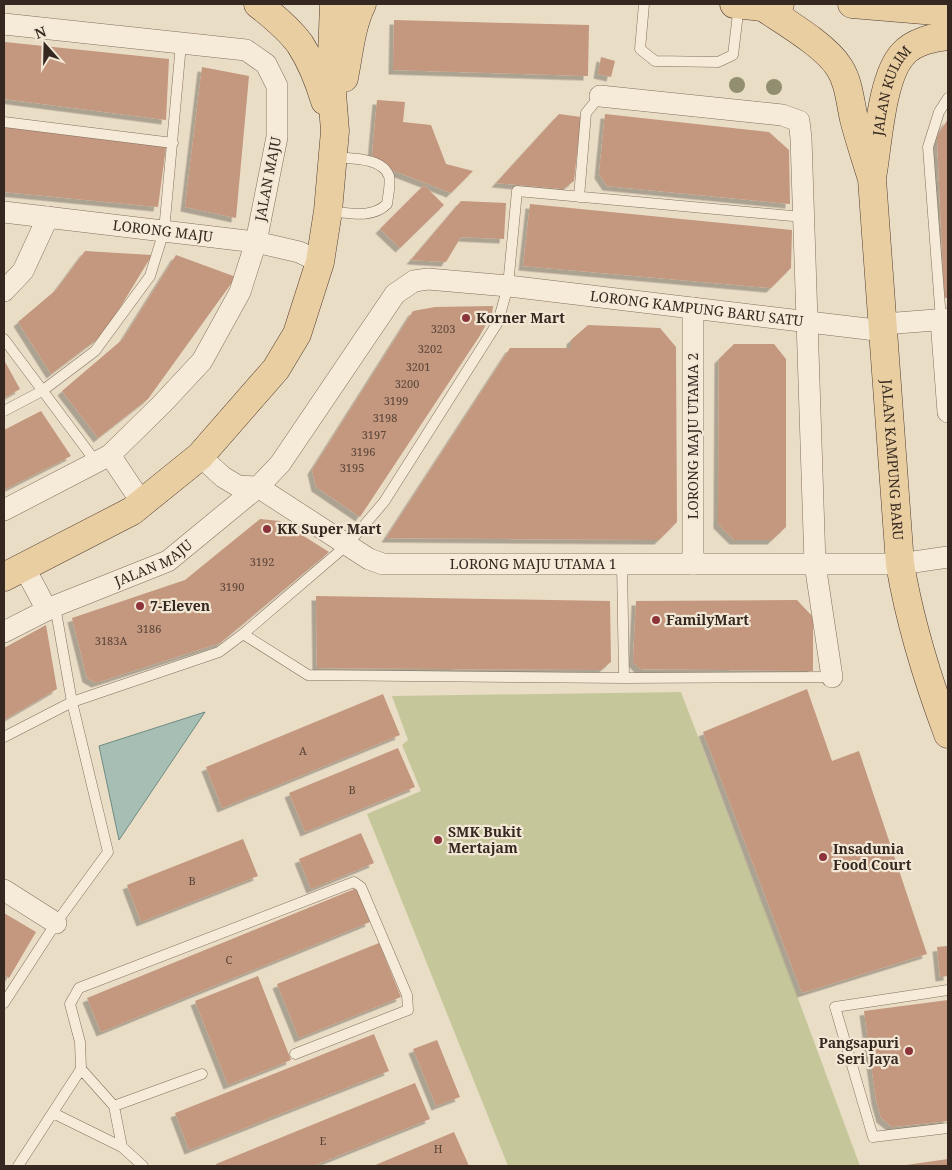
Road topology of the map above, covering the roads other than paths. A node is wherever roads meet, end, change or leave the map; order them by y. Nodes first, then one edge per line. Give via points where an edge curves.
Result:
1 (258, 4) edge
2 (334, 4) edge
3 (362, 4) edge
4 (644, 4) edge
5 (734, 4) edge
6 (852, 4) edge
7 (762, 5) edge
8 (947, 16) edge
9 (4, 24) edge
10 (181, 44) junction
11 (600, 96) joint
12 (948, 98) edge
13 (4, 122) edge
14 (173, 143) junction
15 (334, 144) junction
16 (872, 178) junction
17 (579, 197) junction
18 (328, 211) junction
19 (4, 212) edge
20 (48, 217) junction
21 (803, 217) junction
22 (164, 231) junction
23 (256, 242) junction
24 (320, 262) junction
25 (428, 280) joint
26 (508, 286) junction
27 (4, 291) edge
28 (693, 308) junction
29 (945, 319) edge
30 (806, 322) junction
31 (884, 328) junction
32 (4, 339) edge
33 (42, 391) junction
34 (4, 411) edge
35 (948, 412) edge
36 (200, 456) junction
37 (103, 458) junction
38 (258, 487) junction
39 (142, 503) junction
40 (4, 510) edge
41 (347, 545) junction
42 (948, 557) edge
43 (622, 564) junction
44 (693, 564) junction
45 (815, 564) junction
46 (900, 564) junction
47 (14, 572) edge
48 (51, 608) junction
49 (4, 632) edge
50 (243, 634) junction
51 (832, 677) joint
52 (624, 678) junction
53 (72, 702) junction
54 (948, 734) edge
55 (4, 737) edge
56 (4, 890) edge
57 (56, 923) junction
58 (948, 990) edge
59 (4, 1001) edge
60 (295, 1054) dead end
61 (81, 1069) junction
62 (202, 1074) dead end
63 (114, 1106) junction
64 (53, 1113) junction
65 (948, 1128) edge
66 (122, 1147) junction
67 (18, 1166) edge
68 (143, 1166) edge

1 - 15 main road via 299,43 318,77
2 - 15 main road via 330,81
3 - 15 main road via 351,42
4 - 7 lane via 640,49 655,61 718,62 733,55
5 - 7 main road
6 - 8 main road, JALAN KULIM
7 - 16 main road via 812,42 839,67
8 - 16 main road, JALAN KULIM via 903,53 891,73
9 - 10 street, JALAN MAJU
10 - 14 lane
10 - 23 street, JALAN MAJU via 246,50 266,64 277,86 278,137
11 - 17 lane via 586,113
11 - 21 street via 782,114 799,121
12 - 29 lane via 939,112 928,147
13 - 14 lane
14 - 22 lane
15 - 18 main road
15 - 18 lane via 382,167 390,177 387,204 380,211 358,214
16 - 31 main road, JALAN KAMPUNG BARU
17 - 21 lane
17 - 26 lane via 517,191
18 - 24 main road
19 - 20 street, LORONG MAJU
20 - 22 street, LORONG MAJU
20 - 27 street via 23,271
21 - 30 street
22 - 23 street, LORONG MAJU
22 - 33 lane via 150,276 95,351
23 - 24 street, LORONG MAJU via 299,252
23 - 37 street, JALAN MAJU via 240,292 202,361 162,404
24 - 36 main road via 297,334 276,369
25 - 26 street, LORONG KAMPUNG BARU SATU
25 - 38 street, JALAN MAJU via 414,281 394,294 280,464
26 - 28 street, LORONG KAMPUNG BARU SATU
26 - 41 lane via 498,322 384,502
28 - 30 street, LORONG KAMPUNG BARU SATU
28 - 44 street, LORONG MAJU UTAMA 2
29 - 31 street, LORONG KAMPUNG BARU SATU
29 - 35 street
30 - 31 street, LORONG KAMPUNG BARU SATU
30 - 45 street
31 - 46 main road, JALAN KAMPUNG BARU
32 - 33 lane
33 - 34 lane
33 - 37 lane
36 - 38 street, LORONG MAJU UTAMA 1 via 223,478 238,486
36 - 39 main road
37 - 39 street
37 - 40 street, JALAN MAJU
38 - 41 street, LORONG MAJU UTAMA 1
38 - 48 street, JALAN MAJU via 168,561
39 - 47 main road
41 - 43 street, LORONG MAJU UTAMA 1 via 383,564
41 - 50 lane
42 - 46 street, LORONG MAJU UTAMA 1
43 - 44 street, LORONG MAJU UTAMA 1
43 - 52 lane
44 - 45 street, LORONG MAJU UTAMA 1
45 - 46 street, LORONG MAJU UTAMA 1
45 - 51 street
46 - 54 main road, JALAN KAMPUNG BARU via 908,611 933,696
47 - 48 street
48 - 49 street, JALAN MAJU
48 - 53 lane
50 - 52 lane via 308,674
50 - 53 lane via 219,652
51 - 52 lane
53 - 55 lane
53 - 57 lane via 108,852
56 - 57 street
57 - 59 lane
58 - 65 lane via 835,1007 873,1137
60 - 61 lane via 408,1010 407,995 361,887 354,882 79,988 70,1004 80,1042
61 - 63 lane
61 - 64 lane
62 - 63 lane
63 - 66 lane
64 - 66 lane
64 - 67 lane
66 - 68 lane

